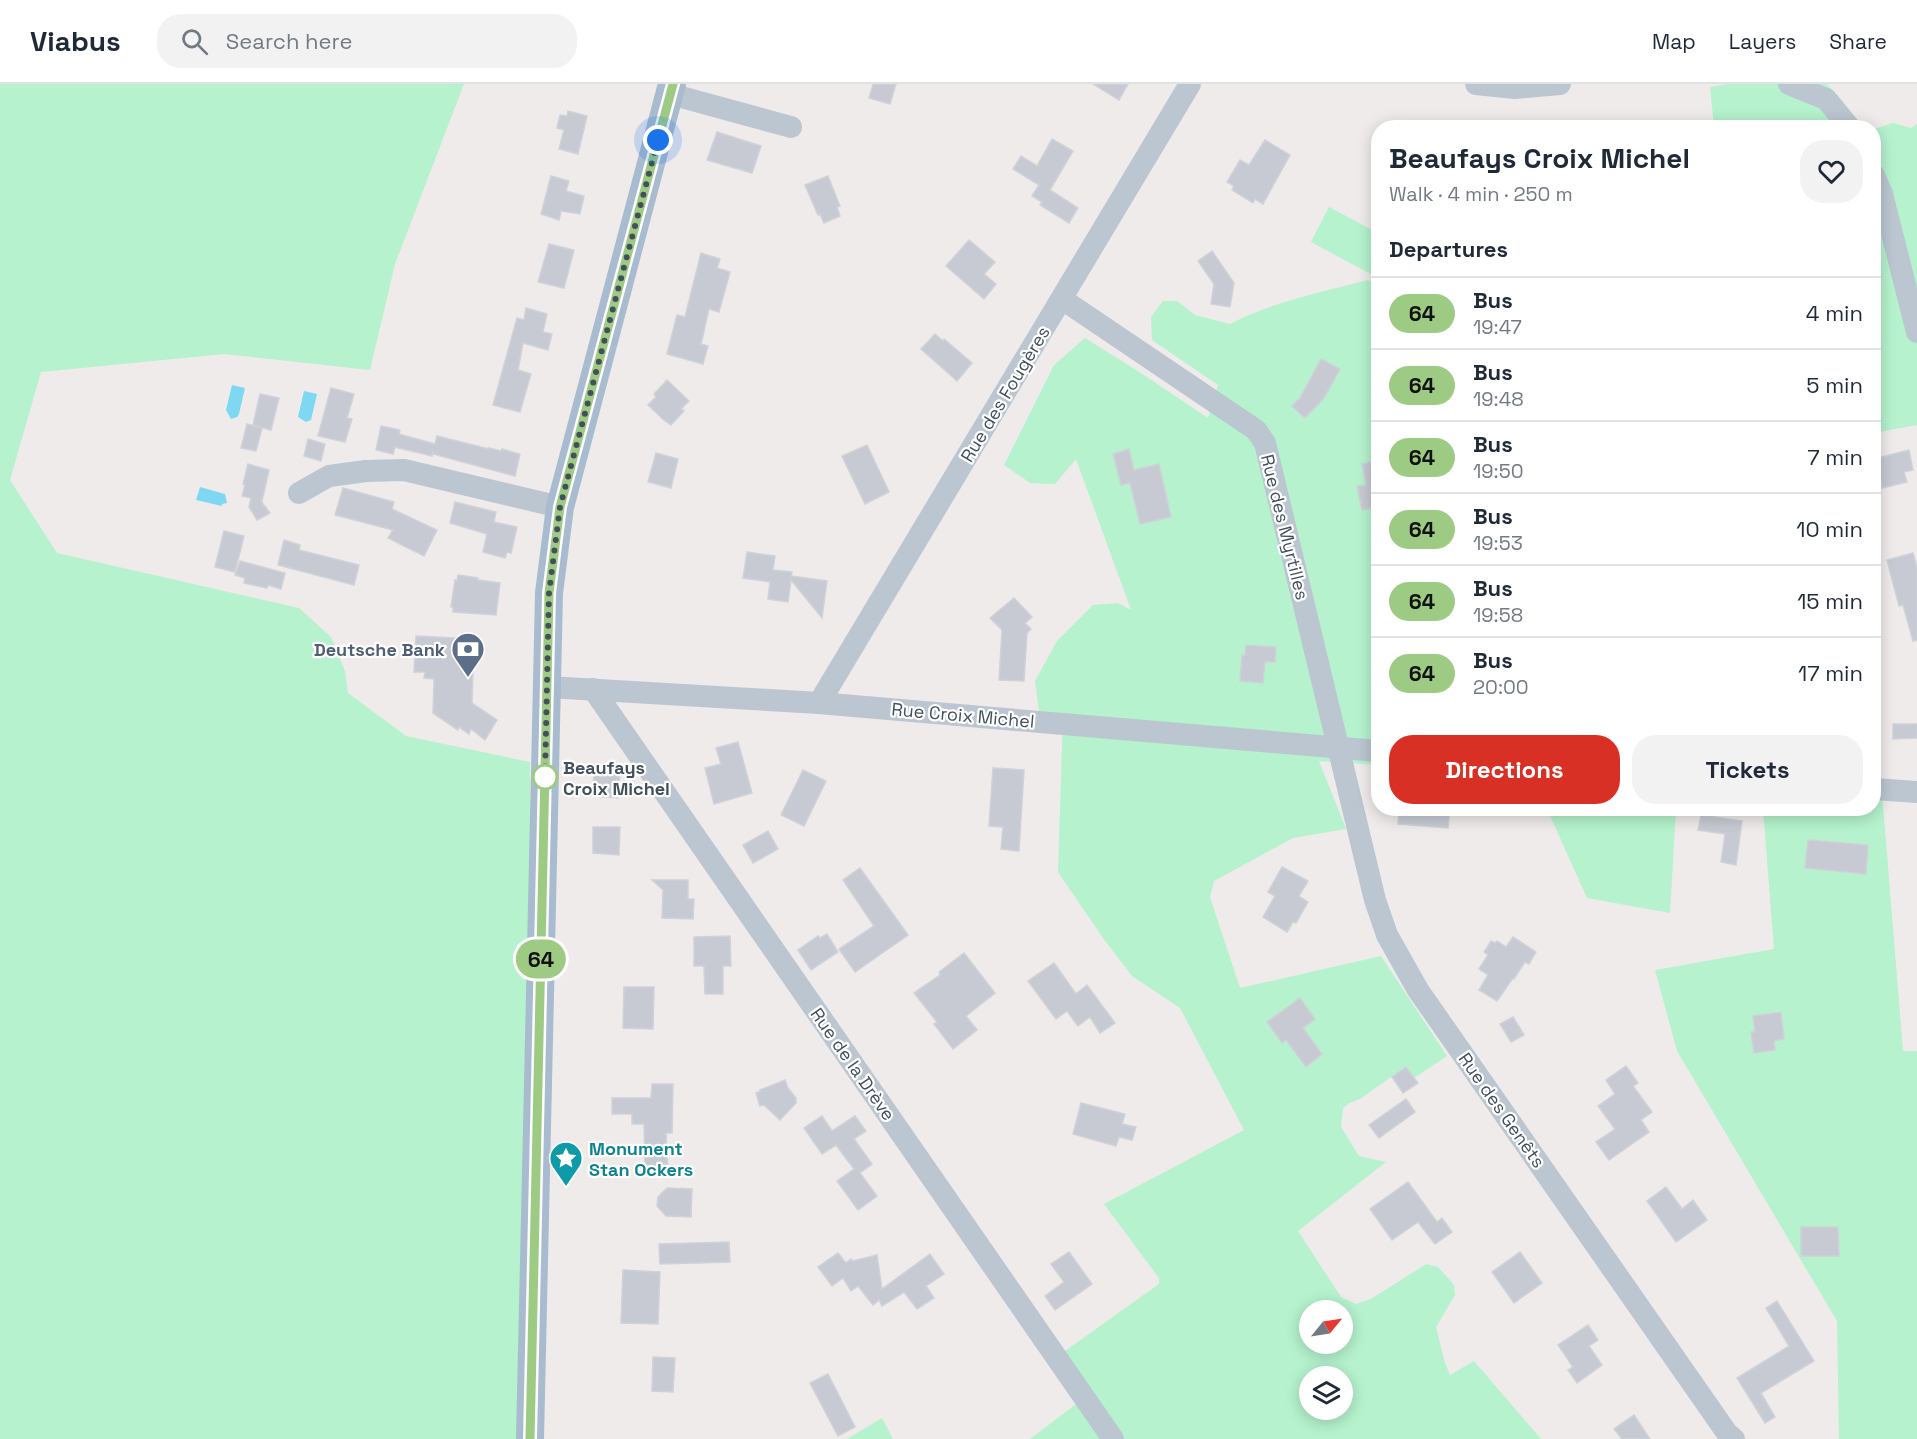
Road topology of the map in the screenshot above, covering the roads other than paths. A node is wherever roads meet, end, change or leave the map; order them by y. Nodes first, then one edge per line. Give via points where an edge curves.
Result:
1 (1190, 84) edge
2 (1476, 84) edge
3 (1560, 84) edge
4 (1789, 84) edge
5 (671, 89) edge
6 (1843, 120) edge
7 (791, 127) dead end
8 (1881, 192) edge
9 (1062, 299) junction
10 (1917, 332) edge
11 (299, 493) dead end
12 (560, 507) junction
13 (548, 687) junction
14 (593, 689) junction
15 (819, 703) junction
16 (1339, 748) junction
17 (1371, 750) edge
18 (1881, 789) edge
19 (1917, 792) edge
20 (530, 1439) edge
21 (1113, 1439) edge
22 (1734, 1439) edge

1 - 9 street, Rue des Fougères
2 - 3 street via 1515,88
4 - 6 street via 1826,99
5 - 7 street
5 - 12 main road
8 - 10 street
9 - 15 street, Rue des Fougères
9 - 16 street, Rue des Myrtilles via 1256,430 1265,443
11 - 12 street via 329,476 404,470
12 - 13 main road via 549,593
13 - 14 street, Rue Croix Michel
13 - 20 main road
14 - 15 street, Rue Croix Michel
14 - 21 street, Rue de la Drève
15 - 16 street, Rue Croix Michel
16 - 17 street, Rue Croix Michel
16 - 22 street, Rue des Genêts via 1375,900 1387,935 1418,990
18 - 19 street

